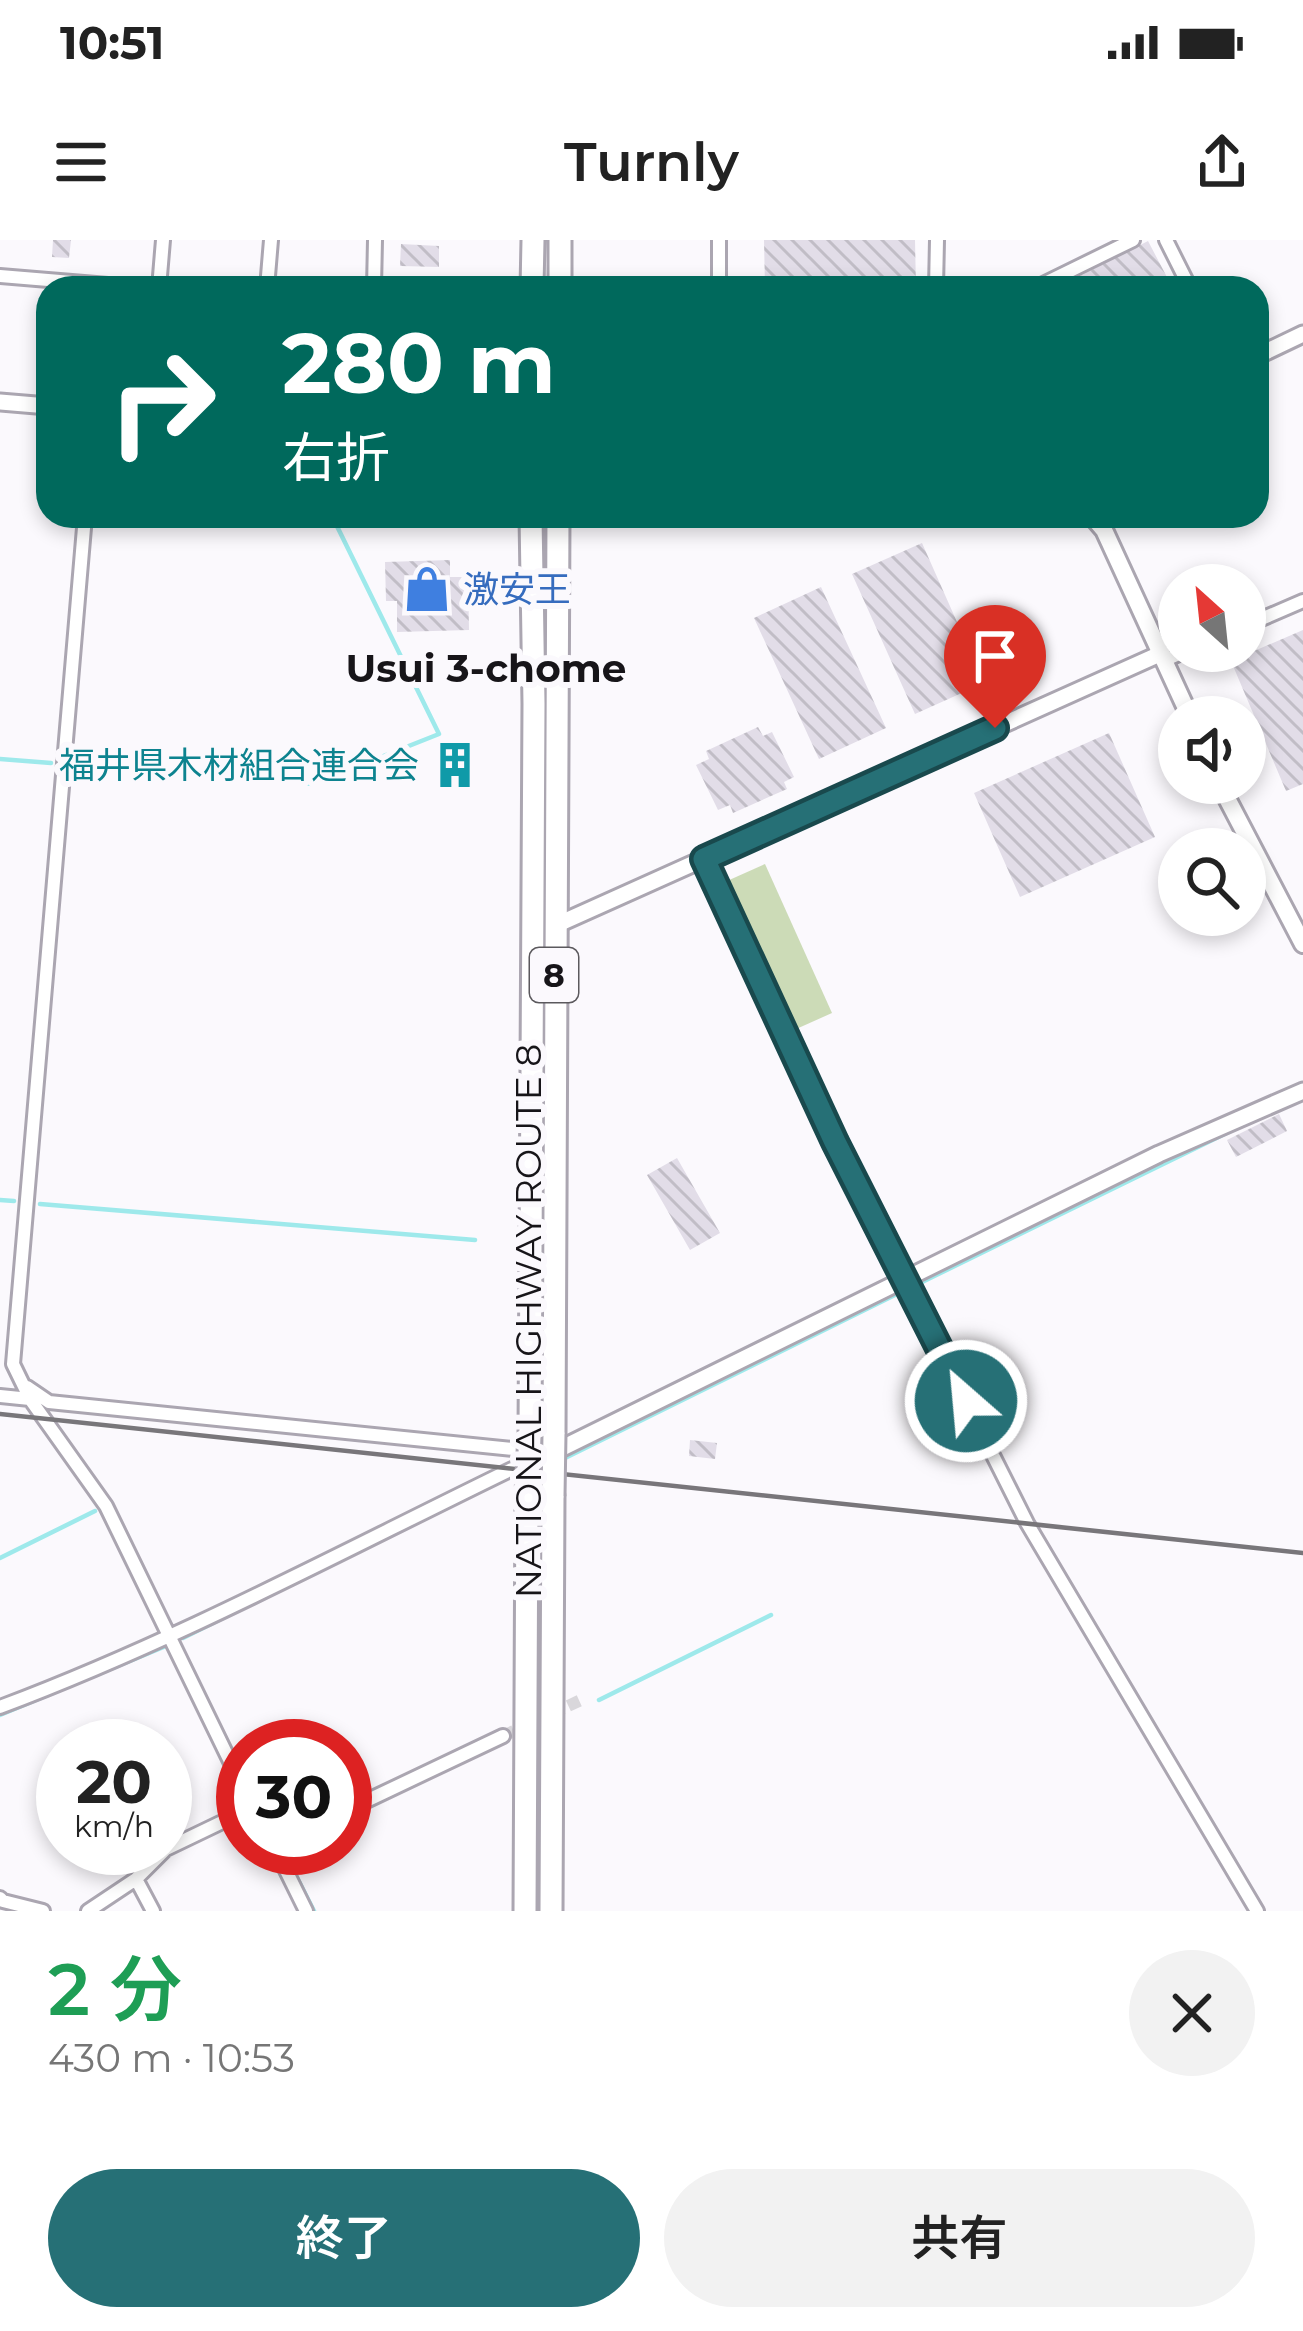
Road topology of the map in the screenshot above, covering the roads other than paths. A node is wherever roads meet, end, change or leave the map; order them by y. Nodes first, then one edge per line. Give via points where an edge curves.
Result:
1 (163, 240) edge
2 (271, 240) edge
3 (375, 240) edge
4 (533, 240) edge
5 (560, 240) edge
6 (718, 240) edge
7 (937, 240) edge
8 (1133, 240) edge
9 (1166, 240) edge
10 (0, 276) edge
11 (160, 276) edge
12 (268, 276) edge
13 (374, 276) edge
14 (532, 276) edge
15 (560, 276) edge
16 (718, 276) edge
17 (936, 276) edge
18 (1060, 276) edge
19 (1184, 276) edge
20 (36, 279) edge
21 (1303, 334) edge
22 (1269, 350) edge
23 (0, 402) edge
24 (36, 405) edge
25 (84, 528) edge
26 (531, 528) edge
27 (558, 528) edge
28 (1102, 528) edge
29 (1303, 601) edge
30 (1266, 617) edge
31 (1158, 646) edge
32 (1158, 659) edge
33 (1230, 804) edge
34 (704, 859) junction
35 (554, 926) junction
36 (1303, 944) edge
37 (1303, 1091) edge
38 (904, 1280) junction
39 (23, 1385) junction
40 (0, 1396) edge
41 (30, 1400) junction
42 (553, 1444) junction
43 (170, 1636) junction
44 (0, 1707) edge
45 (216, 1732) edge
46 (503, 1736) tunnel mouth
47 (372, 1798) edge
48 (216, 1824) edge
49 (288, 1875) edge
50 (136, 1879) junction
51 (1, 1901) edge
52 (43, 1911) edge
53 (88, 1911) edge
54 (152, 1911) edge
55 (306, 1911) edge
56 (525, 1911) edge
57 (551, 1911) edge
58 (1257, 1911) edge

1 - 11 street
2 - 12 street
3 - 13 street
4 - 14 highway
5 - 15 highway
6 - 16 street
7 - 17 street
8 - 18 street
9 - 19 street
10 - 20 street
21 - 22 street
23 - 24 street
25 - 39 street via 13,1364
26 - 56 highway, NATIONAL HIGHWAY ROUTE 8 / 8, bridge
27 - 35 highway, NATIONAL HIGHWAY ROUTE 8 / 8
28 - 31 main road
29 - 30 street
32 - 34 street
33 - 36 main road
34 - 35 street
34 - 38 street
35 - 42 highway, NATIONAL HIGHWAY ROUTE 8 / 8
37 - 38 street
38 - 42 street
38 - 58 street via 1027,1522
39 - 41 street
39 - 42 street via 49,1402
40 - 41 street
41 - 43 street via 106,1506
42 - 43 street
42 - 57 highway, NATIONAL HIGHWAY ROUTE 8 / 8, bridge
43 - 44 street
43 - 45 street
46 - 47 street
48 - 50 street via 166,1849
49 - 55 street
50 - 53 street
50 - 54 street
51 - 52 street

